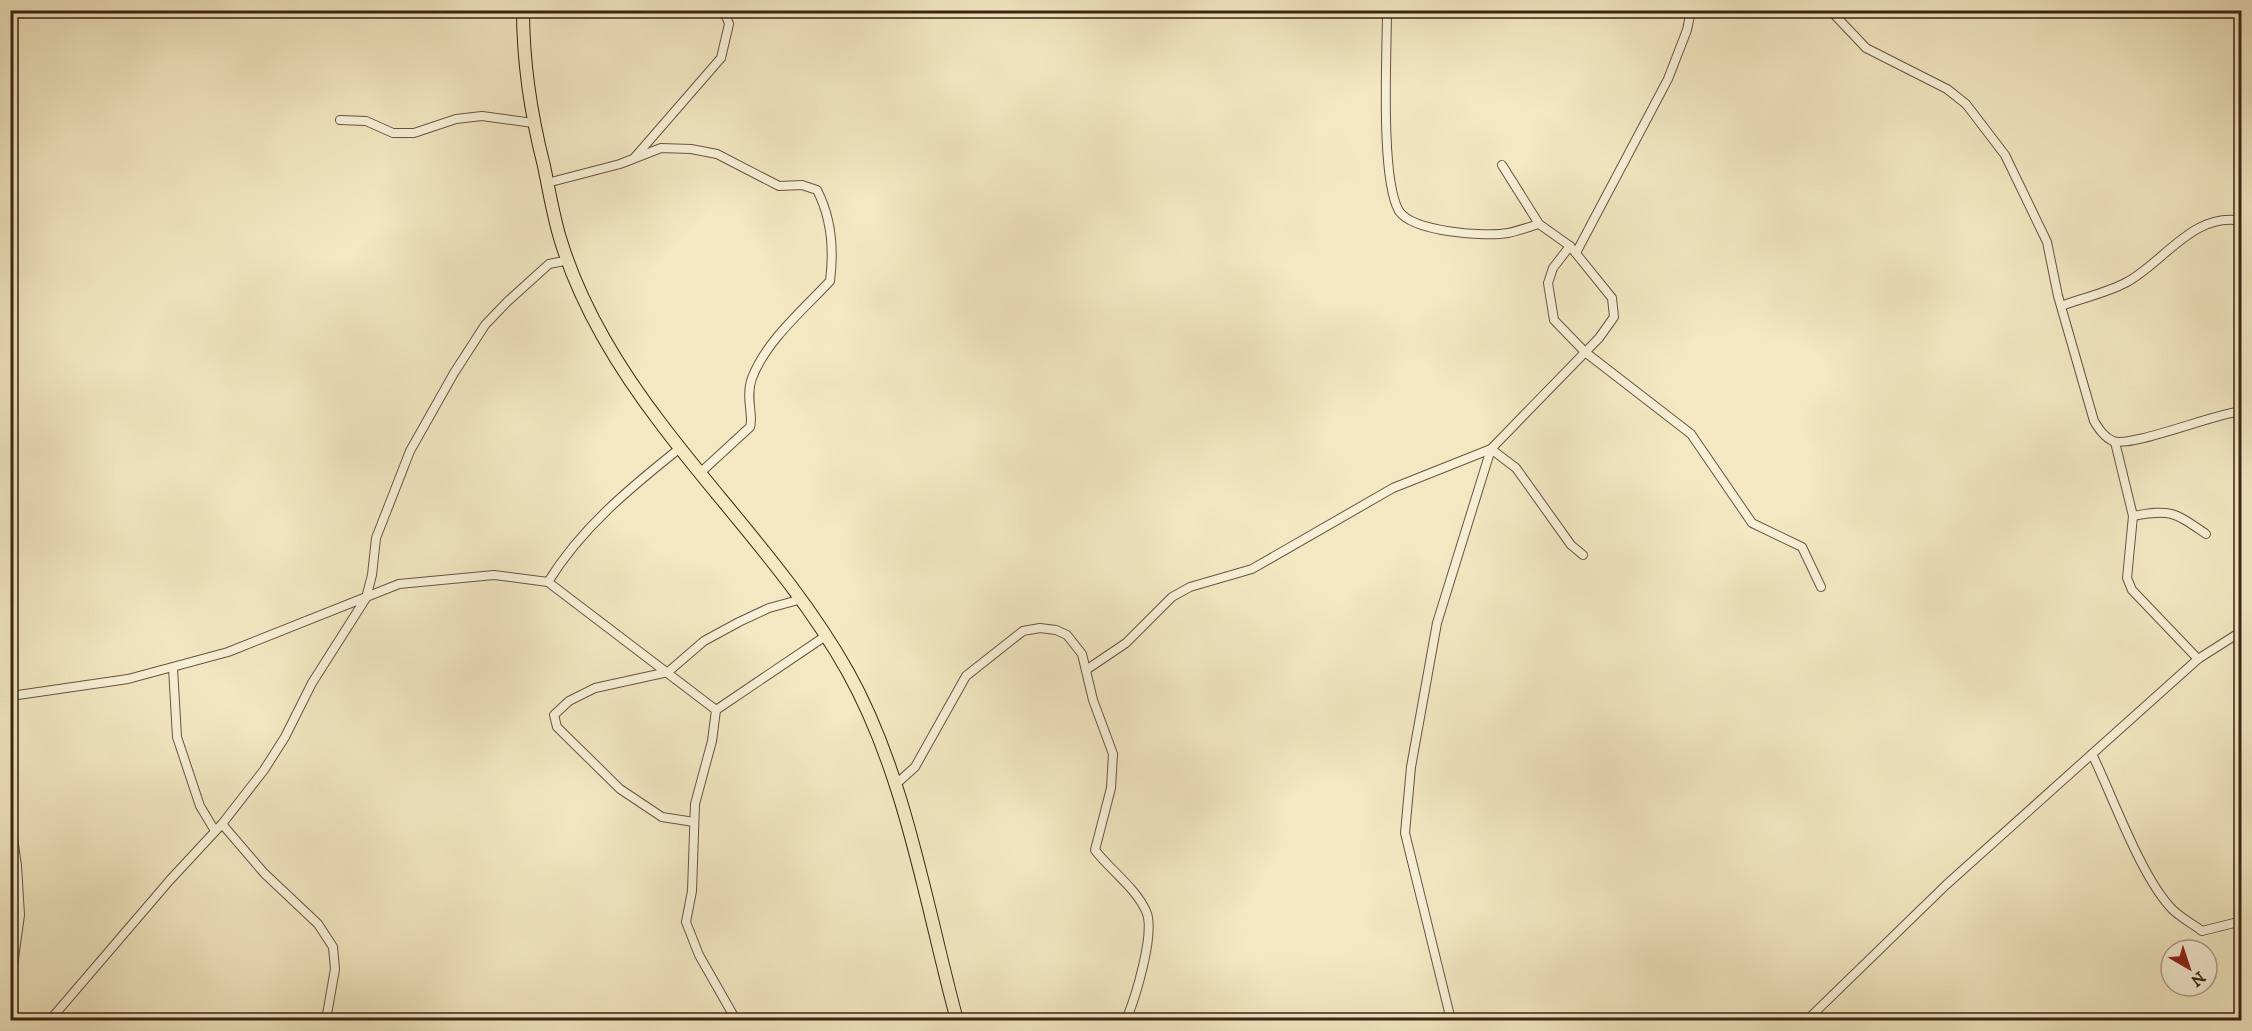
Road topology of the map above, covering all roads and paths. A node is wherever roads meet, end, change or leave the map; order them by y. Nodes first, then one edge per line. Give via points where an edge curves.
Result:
1 (524, 10) edge
2 (724, 10) edge
3 (1387, 10) edge
4 (1691, 10) edge
5 (1830, 10) edge
6 (340, 120) dead end
7 (533, 123) junction
8 (634, 158) junction
9 (1502, 165) dead end
10 (547, 183) junction
11 (2241, 221) edge
12 (1539, 224) junction
13 (1570, 246) junction
14 (1576, 253) junction
15 (569, 260) junction
16 (2061, 306) junction
17 (1585, 352) junction
18 (2241, 411) edge
19 (2115, 442) junction
20 (680, 448) junction
21 (1491, 449) junction
22 (700, 473) junction
23 (2133, 516) junction
24 (2206, 534) dead end
25 (1583, 555) dead end
26 (548, 582) junction
27 (1821, 587) dead end
28 (366, 597) junction
29 (802, 599) junction
30 (2241, 631) edge
31 (827, 635) junction
32 (2198, 659) junction
33 (173, 668) junction
34 (1086, 670) junction
35 (668, 672) junction
36 (10, 691) edge
37 (11, 696) edge
38 (10, 707) edge
39 (716, 710) junction
40 (2092, 754) junction
41 (895, 785) junction
42 (10, 816) edge
43 (694, 822) junction
44 (222, 824) junction
45 (215, 831) junction
46 (2241, 921) edge
47 (10, 987) edge
48 (50, 1020) edge
49 (326, 1020) edge
50 (736, 1020) edge
51 (957, 1020) edge
52 (1126, 1020) edge
53 (1451, 1020) edge
54 (1807, 1020) edge

1 - 7 main road
2 - 8 street via 729,24 722,58
3 - 12 street via 1388,144 1391,189 1399,211 1407,219 1456,234 1507,234
4 - 14 street via 1668,79
5 - 16 street via 1866,48 1947,89 1980,119 2005,154 2039,221
6 - 7 street via 366,121 393,133 414,134 456,119 482,117
7 - 10 main road
8 - 10 street
8 - 22 street via 661,148 717,154 778,186 802,185 817,190 827,209 830,281 759,363 747,399 750,428
9 - 12 street
10 - 15 main road
11 - 16 street via 2229,219 2196,228 2126,282
12 - 13 street
13 - 14 street
13 - 17 street via 1553,268 1549,297 1554,320
14 - 17 street via 1614,304 1611,322
15 - 20 main road via 583,297 621,368
15 - 28 street via 549,264 507,302 485,325 454,373 411,451 376,538
16 - 19 street via 2094,421
17 - 21 street
17 - 27 street via 1691,434 1752,522 1802,547
18 - 19 street
19 - 23 street
20 - 22 main road
20 - 26 street via 624,492 579,537
21 - 25 street via 1522,475 1571,545
21 - 34 street via 1393,488 1252,569 1181,592 1126,643
21 - 53 street via 1437,623 1405,823 1407,849
22 - 29 main road
23 - 24 street via 2163,510
23 - 32 street via 2127,578 2132,590
26 - 28 street via 494,575 399,584
26 - 35 street
28 - 33 street via 228,652
28 - 44 street via 312,683 285,737
29 - 31 main road
29 - 35 street via 769,608 704,641
30 - 32 street
31 - 39 street
31 - 41 main road via 879,737
32 - 40 street
33 - 37 street
33 - 45 street via 177,737 200,806
34 - 41 street via 1082,654 1067,635 1040,628 1023,631 966,676 915,767
34 - 52 street via 1113,754 1111,788 1095,850 1136,894 1149,922 1144,957
35 - 39 street
35 - 43 street via 595,688 569,700 554,715 554,723 620,789 662,817
36 - 37 street
37 - 38 street
39 - 43 street
40 - 46 street via 2136,850 2158,892 2174,911 2202,932
40 - 54 street via 1946,885
41 - 51 main road
42 - 47 street via 20,915
43 - 50 street via 692,891 686,922 699,955
44 - 45 street
44 - 49 street via 264,873 318,924 333,947 335,969
45 - 48 street

